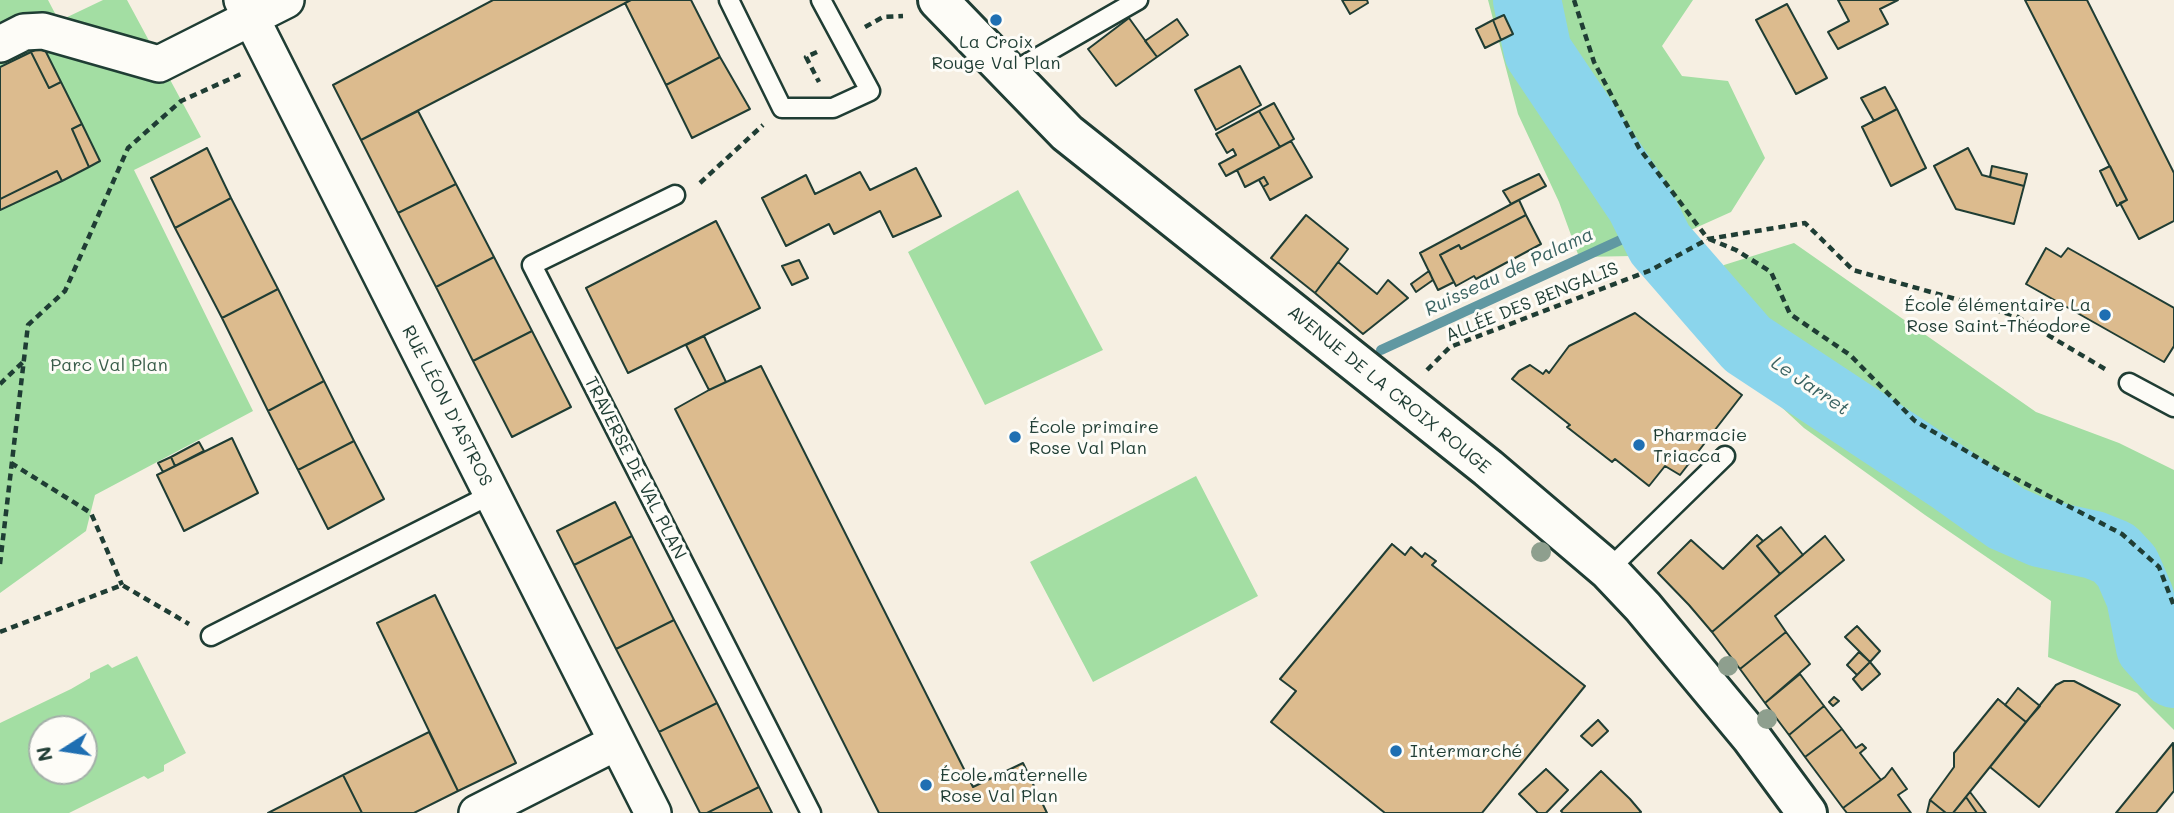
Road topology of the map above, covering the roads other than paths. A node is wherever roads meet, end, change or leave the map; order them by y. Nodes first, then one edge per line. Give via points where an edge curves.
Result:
1 (286, 0) edge
2 (729, 0) edge
3 (821, 0) edge
4 (938, 0) edge
5 (1138, 0) edge
6 (246, 9) edge
7 (0, 44) edge
8 (1009, 74) junction
9 (675, 195) dead end
10 (2129, 383) road end
11 (2174, 407) edge
12 (1725, 456) dead end
13 (492, 494) junction
14 (1608, 569) junction
15 (211, 636) road end
16 (617, 742) junction
17 (1805, 812) edge
18 (477, 813) edge
19 (653, 813) edge
20 (811, 813) edge

1 - 6 street
2 - 3 lane via 782,108 833,108 870,91
4 - 8 main road, AVENUE DE LA CROIX ROUGE
5 - 8 lane
6 - 7 street via 159,64 43,31 24,32
6 - 13 street, RUE LÉON D'ASTROS
8 - 14 main road, AVENUE DE LA CROIX ROUGE via 1067,133
9 - 20 lane, TRAVERSE DE VAL PLAN via 532,265
10 - 11 lane
12 - 14 lane
13 - 15 lane
13 - 16 street, RUE LÉON D'ASTROS
14 - 17 main road, AVENUE DE LA CROIX ROUGE via 1751,737
16 - 18 street
16 - 19 street, RUE LÉON D'ASTROS

